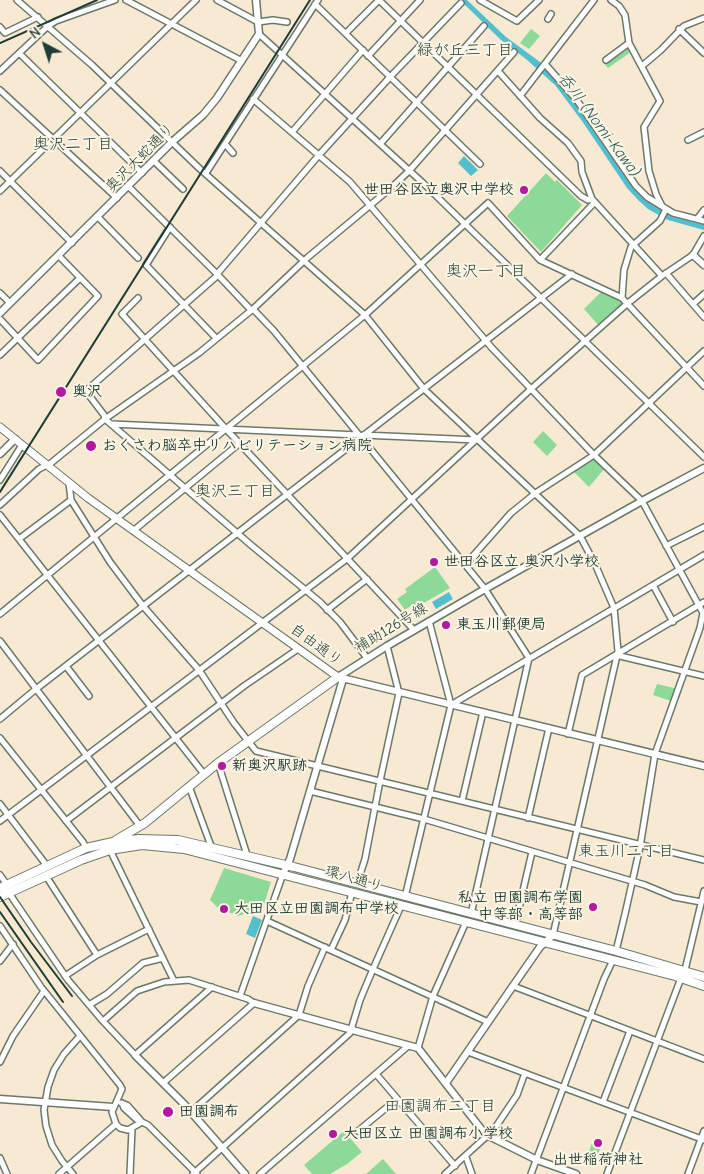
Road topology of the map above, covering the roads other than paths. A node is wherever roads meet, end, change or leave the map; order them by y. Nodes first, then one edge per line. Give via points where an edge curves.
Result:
1 (17, 0) edge
2 (116, 0) edge
3 (126, 0) edge
4 (196, 0) edge
5 (218, 0) edge
6 (256, 0) edge
7 (379, 0) edge
8 (420, 0) edge
9 (480, 0) edge
10 (538, 0) edge
11 (594, 0) edge
12 (611, 0) edge
13 (317, 2) edge
14 (461, 4) dead end
15 (38, 17) junction
16 (704, 18) edge
17 (401, 21) junction
18 (258, 22) junction
19 (287, 22) dead end
20 (172, 23) junction
21 (48, 26) junction
22 (484, 26) dead end
23 (0, 27) edge
24 (680, 29) junction
25 (345, 33) junction
26 (259, 34) junction
27 (422, 42) junction
28 (630, 42) junction
29 (363, 50) junction
30 (514, 52) dead end
31 (19, 53) junction
32 (704, 53) edge
33 (282, 54) junction
34 (368, 56) junction
35 (242, 60) junction
36 (606, 60) dead end
37 (545, 64) junction
38 (642, 66) junction
39 (448, 67) junction
40 (0, 71) edge
41 (498, 71) junction
42 (390, 76) junction
43 (111, 82) junction
44 (0, 90) edge
45 (325, 94) junction
46 (477, 94) junction
47 (520, 96) junction
48 (253, 99) junction
49 (416, 102) junction
50 (80, 113) junction
51 (352, 118) junction
52 (445, 131) junction
53 (292, 132) junction
54 (704, 132) edge
55 (53, 139) junction
56 (688, 140) dead end
57 (172, 142) junction
58 (225, 144) junction
59 (380, 144) junction
60 (233, 153) dead end
61 (319, 155) junction
62 (154, 161) junction
63 (480, 164) dead end
64 (0, 171) edge
65 (409, 171) junction
66 (142, 173) junction
67 (206, 173) junction
68 (10, 182) junction
69 (128, 186) junction
70 (183, 189) dead end
71 (0, 191) edge
72 (116, 198) junction
73 (594, 201) junction
74 (370, 205) junction
75 (664, 209) junction
76 (704, 210) edge
77 (98, 217) junction
78 (697, 219) junction
79 (704, 221) edge
80 (261, 223) junction
81 (464, 224) junction
82 (170, 227) junction
83 (704, 236) edge
84 (72, 243) junction
85 (634, 245) junction
86 (692, 255) junction
87 (59, 256) junction
88 (138, 258) dead end
89 (540, 260) junction
90 (304, 261) junction
91 (420, 264) junction
92 (704, 265) edge
93 (217, 274) junction
94 (572, 274) junction
95 (664, 274) junction
96 (80, 278) junction
97 (0, 293) edge
98 (704, 294) edge
99 (138, 298) dead end
100 (541, 298) junction
101 (622, 298) junction
102 (10, 303) junction
103 (628, 303) junction
104 (693, 304) junction
105 (185, 305) junction
106 (252, 310) junction
107 (0, 313) edge
108 (365, 315) junction
109 (704, 317) edge
110 (0, 319) edge
111 (18, 338) junction
112 (216, 338) junction
113 (145, 341) junction
114 (486, 341) junction
115 (585, 342) junction
116 (704, 351) edge
117 (0, 355) edge
118 (302, 366) junction
119 (687, 368) junction
120 (173, 371) junction
121 (704, 386) edge
122 (424, 389) junction
123 (531, 389) junction
124 (649, 403) junction
125 (105, 418) junction
126 (111, 424) junction
127 (0, 427) edge
128 (226, 429) junction
129 (360, 436) junction
130 (15, 439) junction
131 (478, 440) junction
132 (240, 443) junction
133 (22, 445) junction
134 (0, 454) edge
135 (594, 455) junction
136 (704, 457) edge
137 (47, 464) junction
138 (704, 470) edge
139 (170, 475) junction
140 (0, 480) edge
141 (70, 484) junction
142 (186, 488) junction
143 (287, 494) junction
144 (535, 494) junction
145 (71, 500) junction
146 (412, 500) junction
147 (642, 501) junction
148 (0, 505) edge
149 (0, 515) edge
150 (117, 519) junction
151 (704, 527) edge
152 (133, 531) junction
153 (237, 533) junction
154 (580, 536) junction
155 (94, 538) junction
156 (19, 539) junction
157 (666, 546) junction
158 (704, 555) edge
159 (348, 558) junction
160 (465, 565) junction
161 (679, 570) junction
162 (189, 571) junction
163 (48, 575) junction
164 (367, 579) junction
165 (653, 585) junction
166 (485, 589) junction
167 (306, 590) junction
168 (701, 604) edge
169 (143, 606) junction
170 (614, 608) junction
171 (328, 610) junction
172 (0, 614) edge
173 (429, 621) junction
174 (673, 622) junction
175 (262, 623) junction
176 (414, 630) junction
177 (99, 640) junction
178 (0, 641) edge
179 (387, 646) junction
180 (298, 649) junction
181 (616, 655) junction
182 (367, 658) junction
183 (529, 658) junction
184 (66, 666) junction
185 (199, 670) junction
186 (684, 671) junction
187 (704, 676) edge
188 (340, 678) junction
189 (36, 689) junction
190 (399, 693) junction
191 (89, 696) dead end
192 (221, 704) junction
193 (451, 705) junction
194 (151, 707) junction
195 (483, 712) junction
196 (0, 719) edge
197 (515, 720) junction
198 (549, 728) junction
199 (568, 734) junction
200 (0, 738) edge
201 (176, 738) junction
202 (248, 741) junction
203 (597, 741) junction
204 (656, 754) junction
205 (87, 756) junction
206 (218, 763) junction
207 (316, 766) junction
208 (704, 766) edge
209 (204, 774) junction
210 (380, 781) junction
211 (189, 786) junction
212 (110, 787) junction
213 (41, 790) junction
214 (310, 791) junction
215 (430, 794) junction
216 (462, 801) junction
217 (0, 804) edge
218 (375, 806) junction
219 (495, 809) junction
220 (8, 815) junction
221 (528, 818) junction
222 (424, 819) junction
223 (0, 821) edge
224 (66, 821) junction
225 (140, 826) junction
226 (577, 830) junction
227 (489, 838) junction
228 (640, 845) junction
229 (111, 846) junction
230 (211, 846) junction
231 (86, 848) junction
232 (532, 852) junction
233 (247, 855) junction
234 (704, 860) edge
235 (570, 863) junction
236 (288, 865) junction
237 (47, 866) junction
238 (283, 874) junction
239 (0, 875) edge
240 (46, 876) junction
241 (632, 882) junction
242 (357, 884) junction
243 (4, 891) edge
244 (352, 892) junction
245 (704, 892) edge
246 (405, 897) junction
247 (701, 902) junction
248 (401, 906) junction
249 (471, 914) junction
250 (698, 917) junction
251 (704, 919) edge
252 (267, 921) junction
253 (466, 922) junction
254 (515, 925) junction
255 (0, 926) edge
256 (149, 929) junction
257 (2, 933) edge
258 (553, 936) junction
259 (546, 942) junction
260 (14, 944) junction
261 (328, 948) junction
262 (616, 951) junction
263 (97, 954) junction
264 (163, 958) junction
265 (613, 960) junction
266 (0, 961) edge
267 (373, 968) junction
268 (684, 970) junction
269 (65, 976) junction
270 (704, 977) edge
271 (681, 978) junction
272 (174, 981) junction
273 (513, 986) junction
274 (704, 986) edge
275 (212, 987) junction
276 (44, 991) junction
277 (240, 996) junction
278 (433, 996) junction
279 (254, 1002) junction
280 (89, 1005) junction
281 (300, 1015) junction
282 (591, 1016) junction
283 (103, 1021) junction
284 (488, 1022) junction
285 (351, 1030) junction
286 (630, 1031) junction
287 (80, 1036) junction
288 (657, 1041) junction
289 (408, 1046) junction
290 (418, 1048) junction
291 (468, 1052) junction
292 (135, 1055) junction
293 (704, 1059) edge
294 (0, 1062) edge
295 (525, 1073) junction
296 (376, 1074) junction
297 (163, 1083) junction
298 (446, 1083) junction
299 (564, 1087) junction
300 (0, 1099) edge
301 (396, 1099) junction
302 (45, 1102) junction
303 (603, 1102) junction
304 (117, 1104) junction
305 (191, 1112) junction
306 (630, 1112) junction
307 (142, 1122) junction
308 (116, 1124) junction
309 (132, 1129) junction
310 (358, 1131) dead end
311 (704, 1132) edge
312 (488, 1136) junction
313 (703, 1139) edge
314 (221, 1147) junction
315 (466, 1157) junction
316 (0, 1158) edge
317 (537, 1160) junction
318 (455, 1166) junction
319 (66, 1167) junction
320 (195, 1173) edge
321 (7, 1174) edge
322 (59, 1174) edge
323 (73, 1174) edge
324 (130, 1174) edge
325 (245, 1174) edge
326 (260, 1174) edge
327 (445, 1174) edge
328 (472, 1174) edge
329 (531, 1174) edge
330 (576, 1174) edge
331 (607, 1174) edge
332 (688, 1174) edge

1 - 15 street
2 - 21 street
3 - 20 street
4 - 20 street
5 - 18 street
6 - 18 street
7 - 17 street
7 - 25 street
8 - 17 street
9 - 10 street via 517,21
11 - 37 street
12 - 28 street via 625,15
13 - 25 street
13 - 33 street
14 - 27 street
15 - 21 street
15 - 23 street via 5,33
16 - 24 street
17 - 27 street
17 - 34 street
18 - 19 street
18 - 26 street
20 - 35 street
20 - 43 street
21 - 31 street
21 - 43 street
22 - 39 street
24 - 32 street
24 - 38 street
25 - 29 street
26 - 33 street
26 - 35 street, 奥沢大蛇通り
27 - 39 street
27 - 42 street
28 - 36 street
28 - 38 street
29 - 34 street
29 - 45 street
30 - 41 street
31 - 40 street
31 - 50 street
33 - 45 street
33 - 48 street
34 - 42 street
35 - 57 street, 奥沢大蛇通り via 203,115
37 - 47 street
37 - 75 street via 576,99 636,186
38 - 75 street via 660,101 644,127 649,171
39 - 46 street
39 - 49 street
41 - 46 street
41 - 47 street
42 - 49 street
42 - 51 street
43 - 50 street
43 - 57 street
44 - 55 street
45 - 51 street
45 - 53 street
46 - 52 street
46 - 73 street via 581,196
47 - 73 street via 568,143 581,161
48 - 53 street
48 - 58 street
49 - 52 street
49 - 59 street
50 - 55 street
50 - 66 street
51 - 59 street
51 - 61 street
52 - 63 street
52 - 65 street
53 - 61 street
54 - 56 street
55 - 68 street
55 - 72 street
57 - 62 street, 奥沢大蛇通り
57 - 67 street
58 - 60 street
58 - 67 street
59 - 65 street
61 - 74 street
61 - 80 street
62 - 66 street, 奥沢大蛇通り
62 - 70 street
64 - 68 street
65 - 74 street
65 - 81 street
66 - 69 street, 奥沢大蛇通り
67 - 80 street
68 - 71 street
68 - 84 street
69 - 72 street, 奥沢大蛇通り
69 - 82 street
72 - 77 street, 奥沢大蛇通り
73 - 85 street
73 - 89 street
74 - 90 street
74 - 91 street
75 - 78 street
75 - 85 street via 662,218
76 - 78 street
77 - 84 street, 奥沢大蛇通り
77 - 88 street
78 - 79 street
80 - 90 street
80 - 93 street
81 - 89 street via 488,203
81 - 91 street
81 - 100 street
82 - 93 street
82 - 105 street via 146,265
83 - 86 street
84 - 87 street, 奥沢大蛇通り
85 - 95 street
85 - 101 street via 624,270
86 - 92 street
86 - 95 street
87 - 96 street
87 - 102 street, 奥沢大蛇通り
89 - 94 street
90 - 106 street
90 - 108 street
91 - 108 street
91 - 114 street
93 - 105 street
93 - 106 street
94 - 100 street
94 - 101 street
95 - 103 street
95 - 104 street
96 - 111 street
96 - 111 street via 98,296 38,360
97 - 102 street
98 - 104 street
99 - 113 street via 122,314
100 - 114 street
100 - 115 street
101 - 103 street
102 - 107 street, 奥沢大蛇通り
103 - 115 street
103 - 119 street
104 - 109 street
105 - 112 street
105 - 113 street
106 - 112 street
106 - 118 street
108 - 118 street
108 - 122 street
110 - 111 street
111 - 117 street
112 - 120 street
113 - 120 street
113 - 125 street via 87,390
114 - 122 street
114 - 123 street
115 - 123 street
115 - 124 street
116 - 119 street
118 - 128 street
118 - 129 street
119 - 121 street
119 - 124 street
120 - 125 street
120 - 128 street
122 - 129 street
122 - 131 street
123 - 131 street
123 - 135 street
124 - 135 street
124 - 136 street
125 - 126 street
125 - 137 street
126 - 128 street
126 - 139 street
127 - 130 main road, 自由通り
128 - 129 street
128 - 132 street
128 - 139 street
129 - 131 street
129 - 143 street
129 - 146 street
130 - 133 main road, 自由通り
130 - 134 street
131 - 144 street
131 - 146 street
132 - 142 street
132 - 143 street
133 - 137 main road, 自由通り
133 - 140 street
135 - 144 street
135 - 147 street
137 - 141 main road, 自由通り
137 - 148 street
138 - 147 street, 補助126号線
139 - 142 street
139 - 150 street
141 - 145 street
141 - 150 main road, 自由通り
142 - 152 street
142 - 153 street
143 - 153 street
143 - 159 street
144 - 154 street
144 - 160 street via 511,513
145 - 155 street
145 - 156 street
146 - 159 street
146 - 160 street
147 - 154 street, 補助126号線
147 - 157 street
149 - 156 street
150 - 152 main road, 自由通り
150 - 155 street
151 - 157 street
152 - 162 main road, 自由通り
153 - 162 street
153 - 167 street
154 - 166 street, 補助126号線
154 - 170 street
155 - 163 street
155 - 169 street
156 - 163 street
157 - 161 street
158 - 161 street
159 - 164 street
159 - 167 street
160 - 166 street
161 - 165 street
161 - 168 street
162 - 169 street
162 - 175 main road, 自由通り
163 - 172 street
163 - 177 street
164 - 171 street
164 - 176 street
165 - 170 street
165 - 174 street
166 - 173 street, 補助126号線
166 - 183 street
167 - 171 street
167 - 175 street
168 - 174 street
168 - 186 street via 703,620
169 - 177 street
169 - 185 street
170 - 181 street
170 - 183 street
171 - 182 street
173 - 176 street, 補助126号線
173 - 193 street
174 - 181 street
175 - 180 main road, 自由通り
175 - 185 street
176 - 179 street, 補助126号線
177 - 184 street
177 - 194 street
178 - 189 street
179 - 182 street, 補助126号線
179 - 190 street
180 - 188 main road, 自由通り
180 - 192 street
181 - 186 street
181 - 199 street via 582,675
181 - 203 street
182 - 188 street, 補助126号線
183 - 193 street
183 - 197 street
184 - 189 street
184 - 191 street
185 - 192 street
185 - 194 street
186 - 187 street
186 - 204 street
188 - 190 street, 自由通り
188 - 202 main road, 補助126号線
188 - 207 street
189 - 196 street
189 - 205 street
190 - 193 street, 自由通り
190 - 210 street
192 - 201 street
192 - 202 street
193 - 195 street, 自由通り
193 - 215 street
194 - 201 street
194 - 205 street
195 - 197 street, 自由通り
195 - 216 street
197 - 198 street, 自由通り
197 - 219 street
198 - 199 street, 自由通り
198 - 221 street
199 - 203 street, 自由通り
200 - 213 street
201 - 209 street
201 - 212 street
202 - 206 main road, 補助126号線
202 - 207 street via 256,752
203 - 204 street, 自由通り
203 - 226 street
204 - 208 street, 自由通り
204 - 228 street
205 - 212 street
205 - 213 street
206 - 209 main road, 補助126号線
206 - 233 street
207 - 210 street
207 - 214 street
209 - 211 main road, 補助126号線
210 - 215 street
210 - 218 street
211 - 225 main road, 補助126号線
211 - 230 street
212 - 224 street
212 - 225 street
213 - 220 street
213 - 224 street
214 - 218 street
214 - 236 street
215 - 216 street
215 - 222 street
216 - 219 street
217 - 220 street
218 - 222 street
218 - 242 street
219 - 221 street
219 - 227 street
220 - 223 street
220 - 237 street
221 - 226 street
222 - 227 street
222 - 246 street
224 - 231 street
225 - 229 main road, 補助126号線
226 - 228 street
226 - 235 street
227 - 232 street
227 - 249 street
228 - 234 street
228 - 241 street
229 - 230 main road, 環八通り via 139,839
229 - 231 main road, 環八通り
229 - 238 main road, 環八通り via 184,848
229 - 240 main road, 環八通り
229 - 256 street
230 - 233 main road, 環八通り
231 - 237 main road, 環八通り
232 - 235 street
232 - 254 street
233 - 236 main road, 環八通り
235 - 241 street
235 - 258 street
236 - 238 street
236 - 242 main road, 環八通り
237 - 243 main road, 環八通り
238 - 244 main road, 環八通り
238 - 252 street
239 - 243 street
240 - 243 main road, 環八通り
240 - 263 street
241 - 247 street
241 - 262 street
242 - 246 main road, 環八通り
243 - 269 street
244 - 248 main road, 環八通り
244 - 261 street via 345,920
245 - 247 street
246 - 249 main road, 環八通り
247 - 250 street
248 - 253 main road, 環八通り
248 - 267 street
249 - 254 main road, 環八通り
250 - 251 street
250 - 268 street
252 - 261 street
252 - 277 street
253 - 259 main road, 環八通り
253 - 278 street
254 - 258 main road, 環八通り
255 - 257 street
256 - 263 street
256 - 264 street
257 - 260 street
258 - 259 street
258 - 262 main road, 環八通り
259 - 265 main road, 環八通り
259 - 273 street
260 - 266 street
260 - 276 street
261 - 267 street
261 - 281 street via 308,986
262 - 268 main road, 環八通り
263 - 269 street
264 - 272 street
264 - 280 street via 144,963
265 - 271 main road, 環八通り
265 - 282 street
267 - 278 street
267 - 285 street
268 - 270 main road, 環八通り
269 - 280 street
271 - 274 main road, 環八通り
271 - 288 street
272 - 275 street via 189,980
272 - 283 street via 137,991
273 - 282 street
273 - 284 street
275 - 277 street
275 - 292 street
276 - 287 street
276 - 294 street via 13,1036
277 - 279 street
278 - 284 street
278 - 290 street
279 - 281 street
279 - 297 street
280 - 283 street
281 - 285 street
281 - 305 street
282 - 286 street
282 - 299 street
283 - 292 street
284 - 291 street
285 - 289 street
285 - 314 street
286 - 288 street
286 - 303 street
287 - 302 street via 59,1061
287 - 304 street via 120,1085 122,1089
288 - 293 street
288 - 306 street
289 - 290 street
289 - 296 street
290 - 298 street
291 - 295 street
291 - 298 street
292 - 297 street
295 - 299 street
295 - 312 street via 517,1094
296 - 301 street
296 - 326 street
297 - 305 street
298 - 312 street
299 - 303 street
299 - 317 street
300 - 302 street
301 - 310 street
301 - 318 street
302 - 304 street
302 - 319 street via 49,1138
303 - 306 street
304 - 307 street
304 - 308 street via 112,1115
305 - 314 street
306 - 313 street
306 - 331 street
307 - 309 street
307 - 320 street
308 - 309 street via 122,1129
308 - 319 street
309 - 324 street
311 - 313 street
312 - 315 street
312 - 317 street
313 - 332 street
314 - 320 street
314 - 325 street
315 - 318 street
315 - 328 street
316 - 321 street
317 - 329 street
317 - 330 street
318 - 327 street
319 - 322 street
319 - 323 street

